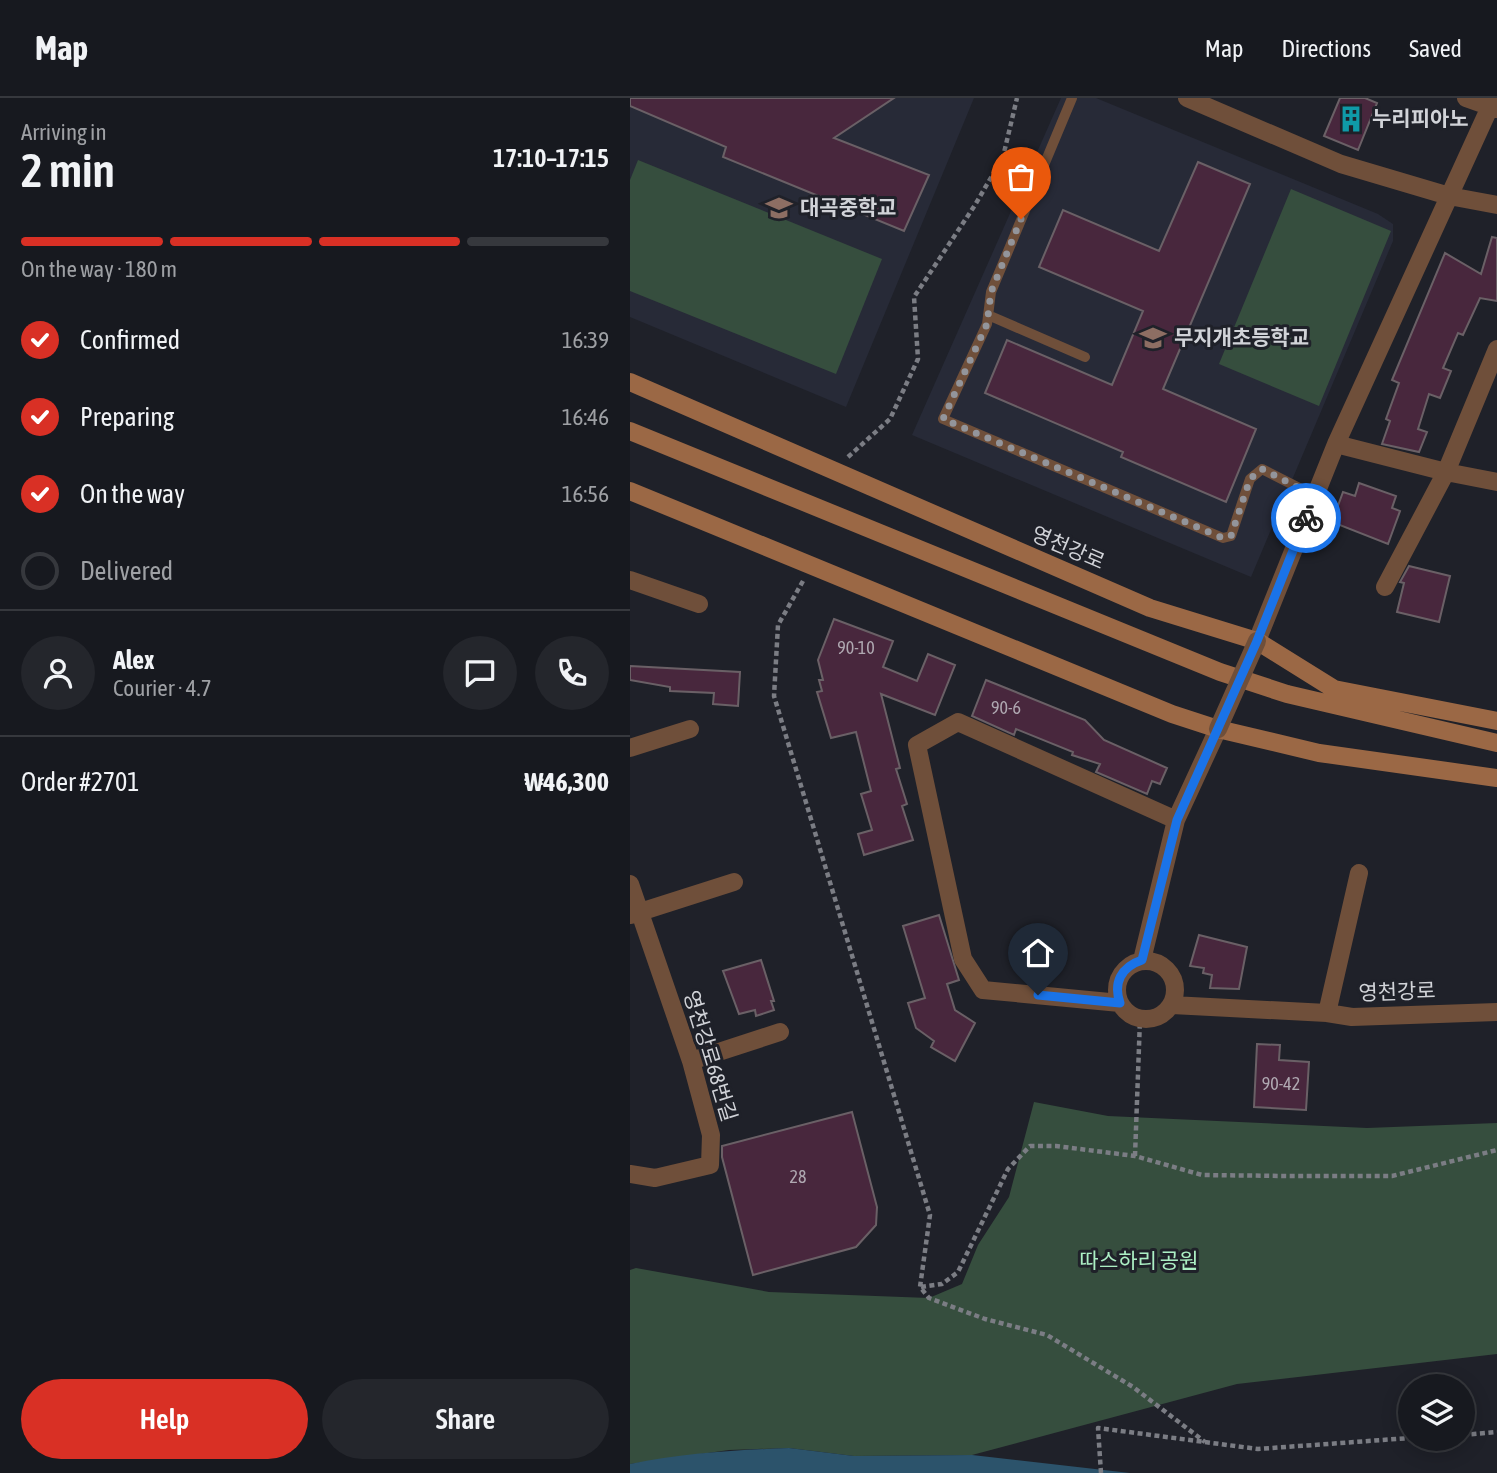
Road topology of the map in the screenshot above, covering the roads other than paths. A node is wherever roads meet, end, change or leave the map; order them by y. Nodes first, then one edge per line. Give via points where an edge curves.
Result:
1 (1072, 98) edge
2 (1187, 98) edge
3 (1466, 98) edge
4 (1493, 105) edge
5 (1449, 196) junction
6 (1497, 205) edge
7 (988, 315) junction
8 (1497, 349) edge
9 (1085, 357) dead end
10 (630, 382) edge
11 (630, 431) edge
12 (1336, 444) junction
13 (1446, 472) junction
14 (1497, 482) edge
15 (630, 491) edge
16 (1315, 496) junction
17 (630, 580) edge
18 (1385, 587) dead end
19 (699, 604) dead end
20 (1257, 641) junction
21 (1497, 721) edge
22 (690, 729) dead end
23 (1218, 729) junction
24 (1497, 743) edge
25 (630, 748) edge
26 (1497, 778) edge
27 (1177, 820) junction
28 (1359, 873) dead end
29 (734, 882) dead end
30 (630, 884) edge
31 (635, 914) edge
32 (1142, 960) junction
33 (1120, 1003) junction
34 (1172, 1005) junction
35 (1497, 1012) edge
36 (1328, 1013) junction
37 (780, 1032) dead end
38 (691, 1061) junction
39 (630, 1174) edge

1 - 7 lane via 991,292
2 - 5 street via 1341,164
3 - 4 street
4 - 5 street
5 - 6 street
5 - 12 street
7 - 9 lane
7 - 16 lane via 943,419 1223,538 1231,536 1250,479 1262,469
8 - 13 street
10 - 20 street, 영천강로 via 1150,608
11 - 24 street via 1220,671 1287,694
12 - 13 street
12 - 16 street
13 - 14 street
13 - 18 street
15 - 23 street
16 - 20 street
17 - 19 street
20 - 21 street, 영천강로 via 1334,689
20 - 23 street, bridge
22 - 25 street
23 - 26 street via 1319,753
23 - 27 street
27 - 32 street
27 - 33 street via 958,722 917,745 963,959 983,990
28 - 36 street
29 - 31 street
30 - 31 street, 영천강로68번길
31 - 38 street, 영천강로68번길
32 - 33 street via 1120,976
32 - 34 street via 1168,969 1175,986
33 - 34 street via 1140,1018 1158,1017
34 - 36 street, 영천강로
35 - 36 street, 영천강로 via 1352,1017
37 - 38 street
38 - 39 street, 영천강로68번길 via 711,1135 710,1165 656,1178

